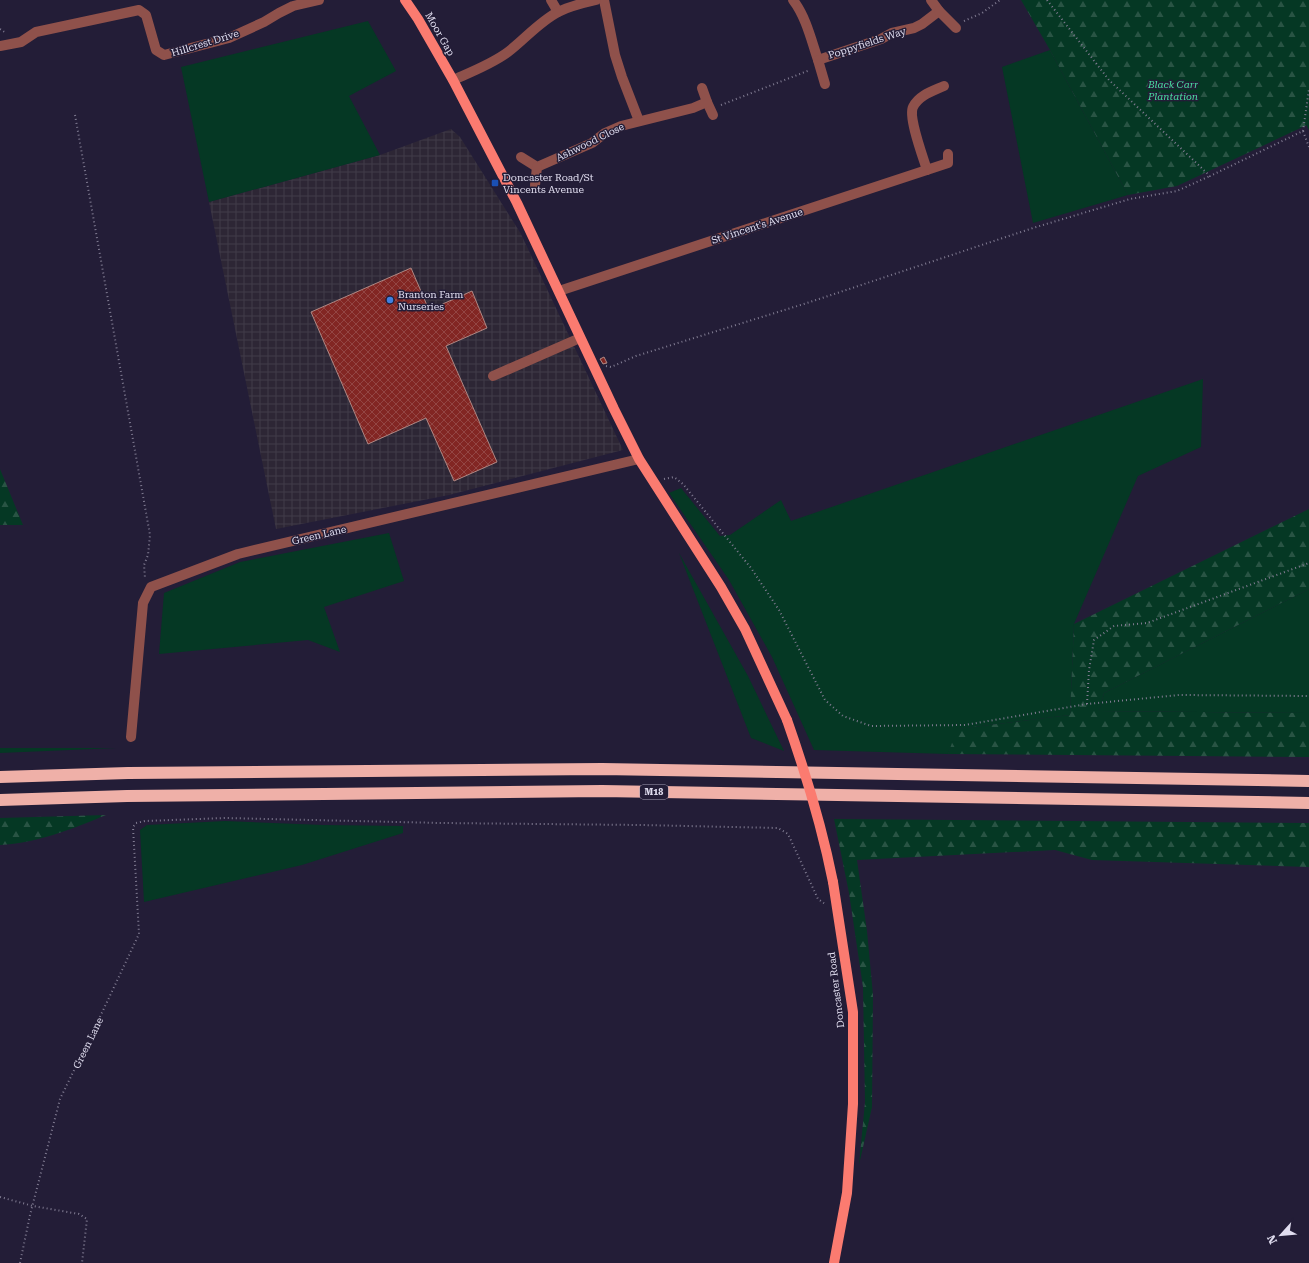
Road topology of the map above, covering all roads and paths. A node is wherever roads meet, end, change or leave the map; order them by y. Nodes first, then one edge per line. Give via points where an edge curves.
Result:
1 (319, 0) edge
2 (405, 0) edge
3 (551, 0) edge
4 (596, 0) edge
5 (604, 0) edge
6 (793, 0) edge
7 (931, 0) edge
8 (1000, 0) edge
9 (1047, 0) edge
10 (939, 11) junction
11 (558, 12) junction
12 (955, 27) joint
13 (0, 46) edge
14 (819, 63) junction
15 (453, 80) junction
16 (825, 84) dead end
17 (944, 86) dead end
18 (702, 88) dead end
19 (1309, 89) edge
20 (710, 109) junction
21 (75, 115) dead end
22 (639, 121) junction
23 (1303, 131) junction
24 (1309, 147) edge
25 (521, 157) dead end
26 (950, 163) dead end
27 (537, 167) junction
28 (927, 170) junction
29 (1210, 176) junction
30 (535, 185) dead end
31 (559, 291) junction
32 (580, 338) junction
33 (604, 366) dead end
34 (493, 376) dead end
35 (639, 459) junction
36 (653, 480) junction
37 (1309, 563) edge
38 (151, 587) junction
39 (1309, 696) edge
40 (1087, 704) junction
41 (131, 737) dead end
42 (0, 777) edge
43 (1309, 781) edge
44 (0, 800) edge
45 (1309, 803) edge
46 (836, 903) junction
47 (0, 1197) edge
48 (32, 1206) junction
49 (20, 1263) edge
50 (82, 1263) edge
51 (834, 1263) edge

1 - 13 street, Hillcrest Drive via 293,6 229,38 164,55 156,50 146,15 139,10 36,32 21,42
2 - 15 main road, Moor Gap
3 - 11 street
4 - 11 street
5 - 22 street via 620,70
6 - 14 street, Poppyfields Way via 804,19
7 - 10 street
8 - 12 path
9 - 29 path via 1109,80
10 - 12 street
10 - 14 street, Poppyfields Way via 914,28 892,33
11 - 15 street via 508,52
14 - 16 street
14 - 20 path
15 - 31 main road, Moor Gap
17 - 28 street via 928,93 913,107 913,123
18 - 20 street
19 - 23 path
20 - 22 street, Ashwood Close via 693,108
21 - 38 path via 150,535 144,565 145,579
22 - 27 street, Ashwood Close via 614,129 592,143
23 - 24 path
23 - 29 path
25 - 27 street
26 - 28 street, St Vincent's Avenue
27 - 30 street
28 - 31 street, St Vincent's Avenue
29 - 33 path via 1177,191 1130,199 1033,228 807,303 636,356 611,368
31 - 32 main road, Moor Gap
32 - 34 street
32 - 35 main road, Moor Gap
35 - 36 main road, Doncaster Road
35 - 38 street, Green Lane via 238,554
36 - 40 path via 674,477 683,484 751,568 780,610 825,700 843,716 871,726 965,725
36 - 46 main road, Doncaster Road, bridge via 745,629 787,720 814,801
37 - 40 path via 1147,623 1114,626 1094,640 1088,670
38 - 41 street via 143,603
39 - 40 path via 1179,695
42 - 43 highway, M18 via 128,773 602,769
44 - 45 highway, M18 via 127,796 602,791
46 - 48 path, Green Lane via 825,904 818,899 788,834 778,828 225,818 136,823 133,827 139,934 60,1099
46 - 51 main road, Doncaster Road via 852,1012 854,1104 847,1193
47 - 48 path
48 - 49 path, Green Lane
48 - 50 path via 79,1214 87,1219

